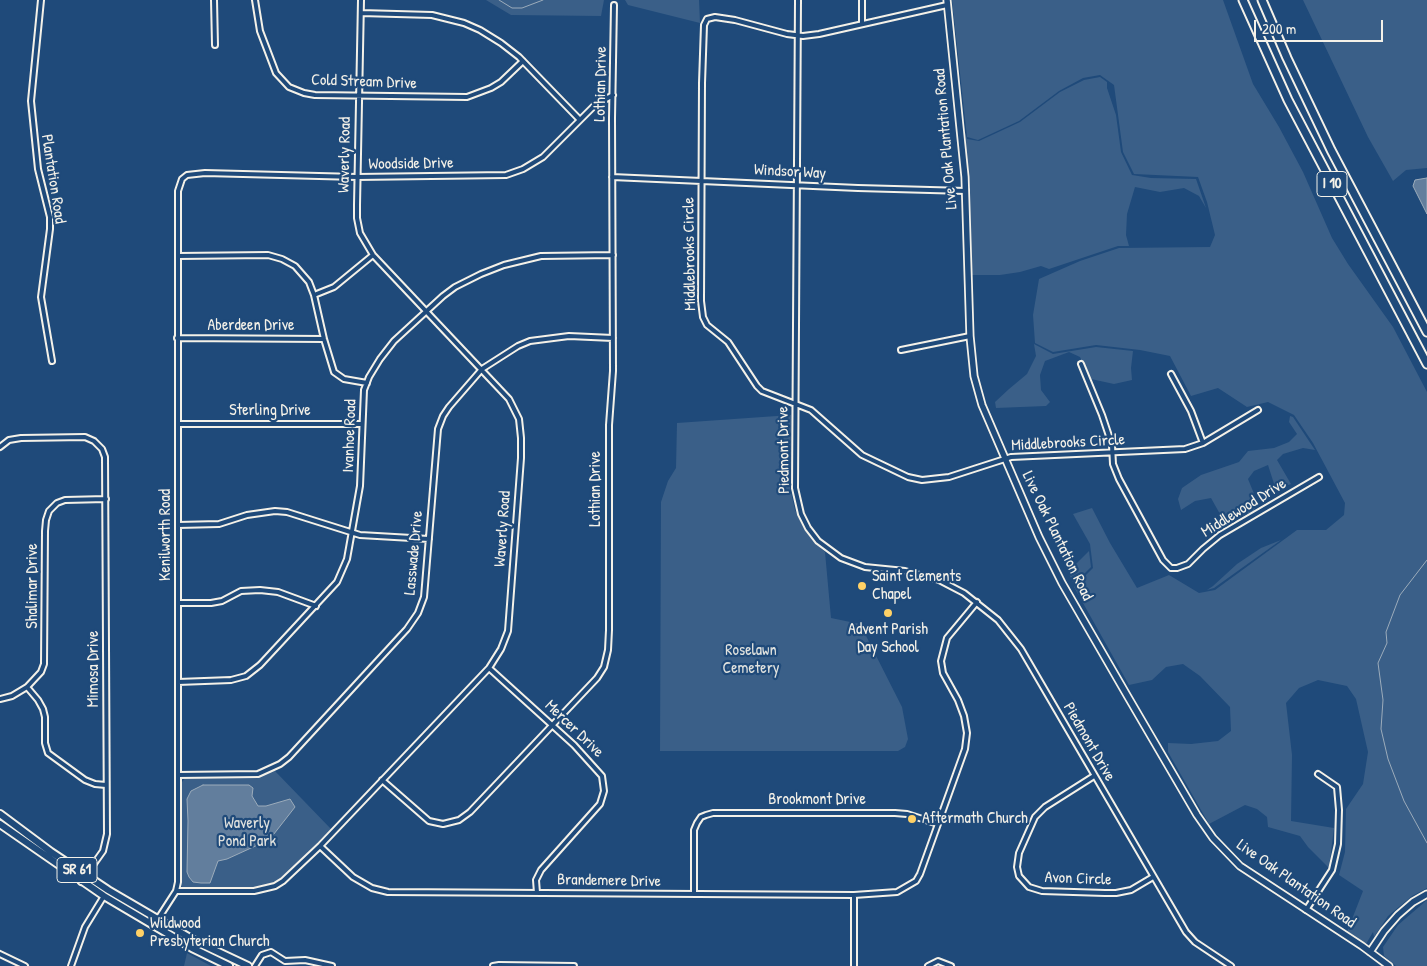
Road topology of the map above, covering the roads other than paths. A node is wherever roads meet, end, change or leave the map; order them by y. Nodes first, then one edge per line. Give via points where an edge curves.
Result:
1 (41, 0) edge
2 (214, 0) edge
3 (255, 0) edge
4 (361, 0) edge
5 (798, 0) edge
6 (862, 0) edge
7 (1243, 0) edge
8 (1262, 0) edge
9 (947, 3) edge
10 (614, 5) dead end
11 (361, 12) junction
12 (862, 24) junction
13 (798, 36) junction
14 (215, 45) dead end
15 (523, 61) junction
16 (612, 94) junction
17 (359, 95) junction
18 (580, 120) junction
19 (357, 177) junction
20 (612, 177) junction
21 (182, 179) joint
22 (702, 181) junction
23 (797, 184) junction
24 (966, 191) junction
25 (613, 254) junction
26 (373, 255) junction
27 (178, 256) junction
28 (314, 295) junction
29 (426, 310) junction
30 (1427, 332) edge
31 (970, 336) junction
32 (178, 338) junction
33 (613, 338) junction
34 (324, 339) junction
35 (901, 350) dead end
36 (52, 361) dead end
37 (1081, 364) dead end
38 (1427, 364) edge
39 (482, 369) junction
40 (1171, 374) dead end
41 (366, 383) junction
42 (796, 403) junction
43 (1258, 410) dead end
44 (178, 424) junction
45 (362, 424) junction
46 (1203, 443) junction
47 (0, 447) edge
48 (1112, 453) junction
49 (1004, 459) junction
50 (1319, 477) dead end
51 (106, 499) junction
52 (178, 525) junction
53 (351, 533) junction
54 (429, 539) junction
55 (977, 602) junction
56 (178, 603) junction
57 (316, 606) junction
58 (489, 668) junction
59 (178, 682) junction
60 (27, 687) junction
61 (0, 699) edge
62 (552, 725) junction
63 (1318, 774) dead end
64 (178, 775) junction
65 (1094, 776) junction
66 (382, 780) junction
67 (106, 784) junction
68 (0, 814) edge
69 (0, 824) edge
70 (938, 824) junction
71 (320, 846) junction
72 (86, 875) junction
73 (1153, 877) junction
74 (80, 882) junction
75 (108, 890) junction
76 (176, 892) junction
77 (537, 893) junction
78 (694, 894) junction
79 (854, 894) junction
80 (1427, 894) edge
81 (104, 896) junction
82 (1306, 910) junction
83 (157, 919) junction
84 (153, 926) junction
85 (1370, 952) junction
86 (0, 954) edge
87 (1224, 961) junction
88 (25, 966) edge
89 (71, 966) edge
90 (229, 966) edge
91 (248, 966) edge
92 (255, 966) edge
93 (332, 966) edge
94 (493, 966) edge
95 (574, 966) edge
96 (854, 966) edge
97 (928, 966) edge
98 (951, 966) edge
99 (1219, 966) edge
100 (1231, 966) edge
101 (1389, 966) edge

1 - 36 street, Plantation Road via 30,101 38,169 50,217 41,297
2 - 14 street
3 - 17 street, Cold Stream Drive via 265,45 283,82 315,95
4 - 11 street, Waverly Road
5 - 13 street, Piedmont Drive
6 - 12 street
7 - 38 highway, I 10 via 1288,100
8 - 30 highway, I 10 via 1331,150
9 - 12 street, Middlebrooks Circle
9 - 24 street, Live Oak Plantation Road
10 - 16 street, Lothian Drive
11 - 15 street via 432,15 464,23 492,37
11 - 17 street, Waverly Road
12 - 13 street, Middlebrooks Circle
13 - 22 street, Middlebrooks Circle via 735,20 715,17 706,20
13 - 23 street, Piedmont Drive
15 - 17 street, Cold Stream Drive via 501,82 467,97
15 - 18 street
16 - 18 street, Woodside Drive
16 - 20 street, Lothian Drive
17 - 19 street, Waverly Road
18 - 19 street, Woodside Drive via 547,153 514,173
19 - 21 street, Woodside Drive via 205,173
19 - 26 street, Waverly Road via 358,225
20 - 22 street, Windsor Way
20 - 25 street, Lothian Drive
21 - 27 street, Kenilworth Road via 178,191
22 - 23 street, Windsor Way
22 - 42 street, Middlebrooks Circle via 700,301 705,322 728,342 757,386 766,393
23 - 24 street, Windsor Way
23 - 42 street, Piedmont Drive
24 - 31 street, Live Oak Plantation Road
25 - 29 street, Ivanhoe Road via 541,256 504,265 455,287
25 - 33 street, Lothian Drive
26 - 28 street via 334,287
26 - 29 street, Waverly Road
27 - 28 street via 268,255 282,259 295,266 309,282
27 - 32 street, Kenilworth Road
28 - 34 street
29 - 39 street, Waverly Road
29 - 41 street, Ivanhoe Road via 387,348
31 - 35 street
31 - 49 street, Live Oak Plantation Road via 976,384
32 - 34 street, Aberdeen Drive
32 - 44 street, Kenilworth Road
33 - 39 street, Lasswade Drive via 569,336 536,340 518,346
33 - 62 street, Lothian Drive via 609,425 608,650 597,678
34 - 41 street via 336,374
37 - 48 street, Middlewood Drive via 1102,415
39 - 54 street, Lasswade Drive via 443,416 438,429
39 - 58 street, Waverly Road via 512,404 519,419 521,438 509,624 501,649
40 - 46 street via 1191,411
41 - 45 street, Ivanhoe Road
42 - 49 street, Middlebrooks Circle via 816,413 862,455 908,477 922,480 943,478
42 - 55 street, Piedmont Drive via 796,496 805,522 818,541 848,561 866,567 905,570 929,576
43 - 46 street, Middlebrooks Circle
44 - 45 street, Sterling Drive
44 - 52 street, Kenilworth Road
45 - 53 street, Ivanhoe Road via 361,480
46 - 48 street, Middlebrooks Circle via 1172,451
47 - 51 street, Mimosa Drive via 9,440 21,438 70,436 94,441 106,457
48 - 49 street, Middlebrooks Circle
48 - 50 street, Middlewood Drive via 1113,464 1127,495 1163,560 1174,569 1188,564 1220,535
49 - 82 street, Live Oak Plantation Road via 1062,583 1204,826 1240,866
51 - 60 street, Shalimar Drive via 65,500 49,511 45,531 44,664 42,672
51 - 67 street, Mimosa Drive
52 - 53 street via 219,524 263,511 275,511
52 - 56 street, Kenilworth Road
53 - 54 street
53 - 57 street, Ivanhoe Road via 341,575
54 - 64 street, Lasswade Drive via 424,597 415,618 289,757 258,774
55 - 65 street, Piedmont Drive via 1013,637
55 - 70 street via 947,638 942,656 943,673 962,708 967,733 965,749
56 - 57 street via 210,603 241,591 260,590 278,592
56 - 59 street, Kenilworth Road
57 - 59 street, Ivanhoe Road via 260,666 246,676 218,682
58 - 62 street, Mercer Drive
58 - 66 street, Waverly Road
59 - 64 street, Kenilworth Road
60 - 61 street, Shalimar Drive
60 - 67 street via 43,709 48,753 85,780
62 - 66 street, Lothian Drive via 470,812 454,822 429,821
62 - 77 street, Mercer Drive via 600,773 604,791 596,809 538,876
63 - 82 street via 1337,787 1338,844 1328,879
64 - 76 street, Kenilworth Road
65 - 73 street, Piedmont Drive
65 - 73 street, Avon Circle via 1045,807 1035,817 1019,853 1019,876 1029,887 1042,891 1106,893 1131,890
66 - 71 street, Waverly Road
67 - 72 street, Mimosa Drive via 105,843
68 - 72 main road, SR 61
69 - 74 main road, SR 61
70 - 78 street, Brookmont Drive via 895,813 713,813 701,817 694,830
70 - 79 street, Brandemere Drive via 916,881 897,892
71 - 76 street, Waverly Road via 275,886 254,891
71 - 77 street, Brandemere Drive via 353,877 381,891
72 - 74 street, Mimosa Drive
72 - 75 main road, SR 61
73 - 87 street, Piedmont Drive via 1191,939
74 - 81 main road, SR 61
75 - 81 street
75 - 83 main road, SR 61
76 - 83 street
77 - 78 street, Brandemere Drive
78 - 79 street, Brandemere Drive
79 - 96 street
80 - 85 street via 1398,915
81 - 84 main road, SR 61
81 - 89 street via 82,935
82 - 85 street, Live Oak Plantation Road
83 - 84 street
83 - 91 main road, SR 61
84 - 90 main road, SR 61
85 - 101 street, Live Oak Plantation Road
86 - 88 street
87 - 99 street
87 - 100 street, Piedmont Drive
92 - 93 street via 262,955 271,952 285,961 305,960
94 - 95 street
97 - 98 street via 938,961

